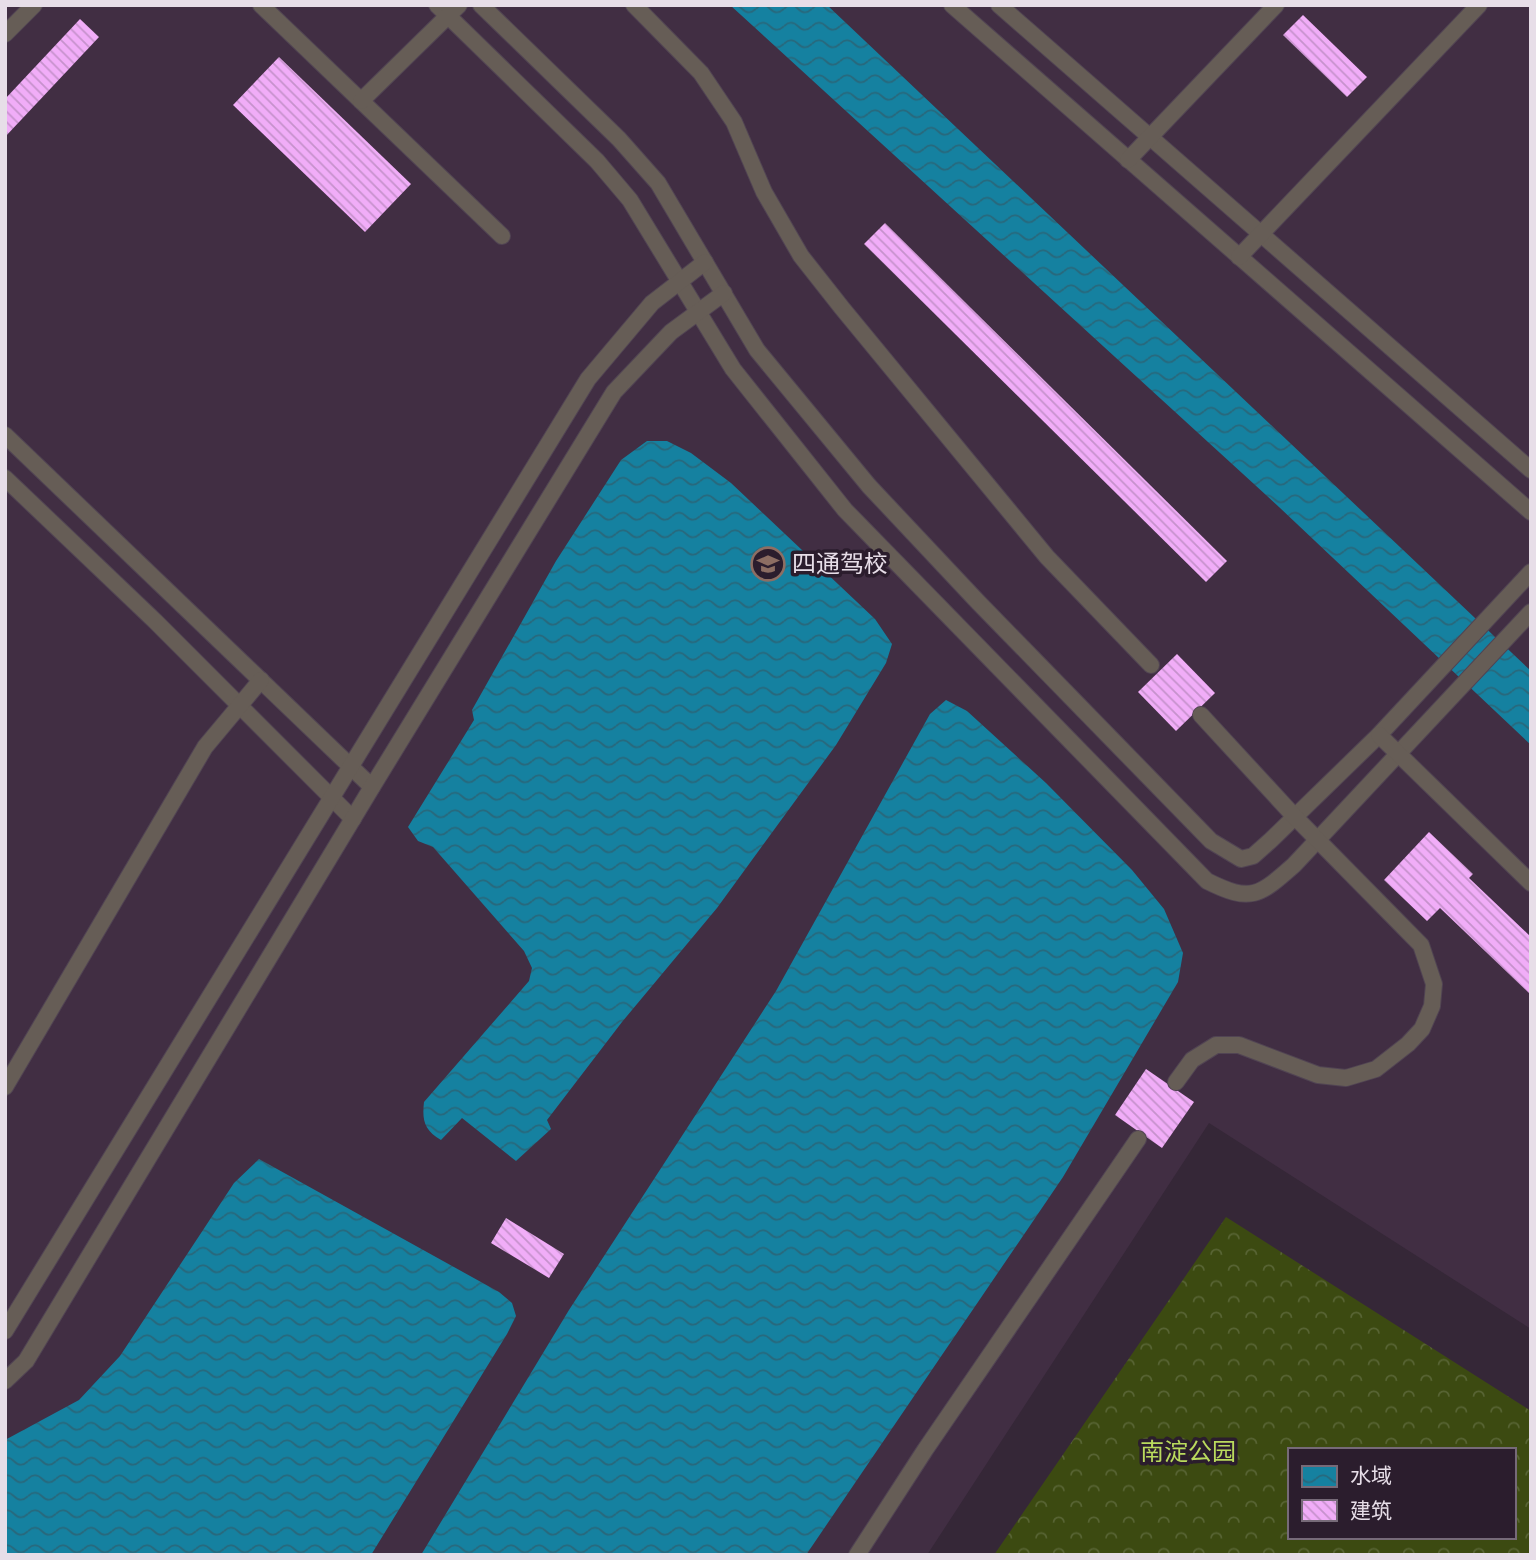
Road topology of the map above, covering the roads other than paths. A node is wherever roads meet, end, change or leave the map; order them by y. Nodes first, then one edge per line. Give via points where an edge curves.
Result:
1 (34, 5) edge
2 (261, 5) edge
3 (481, 5) edge
4 (634, 5) edge
5 (952, 5) edge
6 (999, 5) edge
7 (1276, 5) edge
8 (1479, 5) edge
9 (448, 9) edge
10 (5, 34) edge
11 (360, 101) junction
12 (1150, 137) junction
13 (1128, 160) junction
14 (1260, 234) junction
15 (502, 236) dead end
16 (1239, 257) junction
17 (705, 262) junction
18 (680, 282) junction
19 (724, 293) junction
20 (698, 312) junction
21 (5, 435) edge
22 (1531, 470) edge
23 (5, 478) edge
24 (1531, 512) edge
25 (1531, 572) edge
26 (1528, 614) edge
27 (1151, 665) dead end
28 (261, 680) junction
29 (240, 705) junction
30 (1200, 715) dead end
31 (1379, 735) junction
32 (1397, 753) junction
33 (351, 766) junction
34 (372, 787) junction
35 (332, 797) junction
36 (1295, 817) junction
37 (353, 819) junction
38 (1317, 840) junction
39 (1531, 883) edge
40 (1176, 1082) dead end
41 (5, 1087) edge
42 (1138, 1139) dead end
43 (5, 1331) edge
44 (5, 1381) edge
45 (857, 1555) edge

1 - 10 lane
2 - 11 lane
3 - 17 lane via 658,183
4 - 27 lane via 701,73 734,122 764,191 801,256 842,309 1047,558
5 - 13 lane
6 - 12 lane
7 - 12 lane
8 - 14 lane
9 - 11 lane
9 - 18 lane via 597,161 630,200
11 - 15 lane
12 - 13 lane
12 - 14 lane
13 - 16 lane
14 - 16 lane
14 - 22 lane
16 - 24 lane
17 - 18 lane
17 - 19 lane
18 - 20 lane
18 - 33 lane via 652,303 588,379
19 - 20 lane
19 - 36 lane via 757,350 869,486 1211,841 1241,859 1253,856
20 - 34 lane via 671,332 614,392
20 - 38 lane via 733,369 845,510 1207,881 1232,893 1251,895 1269,887
21 - 28 lane
23 - 29 lane
25 - 31 lane
26 - 32 lane
28 - 29 lane
28 - 33 lane
29 - 35 lane
29 - 41 lane via 205,747
30 - 36 lane
31 - 32 lane
31 - 36 lane
32 - 38 lane
32 - 39 lane
33 - 34 lane
33 - 35 lane
34 - 37 lane
35 - 37 lane
35 - 43 lane
36 - 38 lane
37 - 44 lane via 26,1361
38 - 40 lane via 1421,945 1434,984 1432,1006 1422,1029 1376,1069 1346,1078 1318,1075 1239,1045 1216,1045 1192,1059
42 - 45 lane

